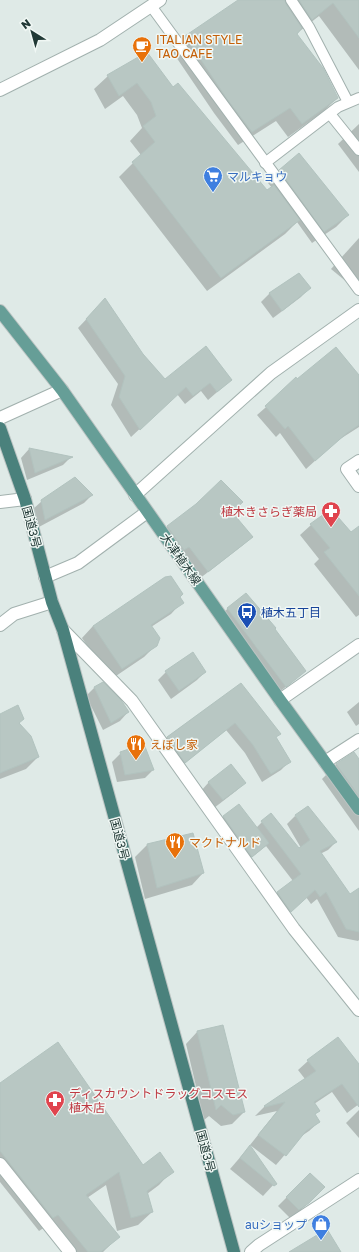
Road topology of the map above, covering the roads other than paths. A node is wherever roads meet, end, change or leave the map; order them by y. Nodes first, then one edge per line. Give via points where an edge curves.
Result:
1 (291, 0) edge
2 (153, 2) edge
3 (0, 90) edge
4 (359, 98) edge
5 (348, 102) junction
6 (330, 114) junction
7 (359, 150) edge
8 (265, 163) junction
9 (359, 290) edge
10 (359, 310) edge
11 (0, 311) edge
12 (62, 390) junction
13 (0, 418) edge
14 (0, 428) edge
15 (359, 462) edge
16 (359, 486) edge
17 (135, 495) junction
18 (25, 499) junction
19 (0, 502) edge
20 (147, 512) junction
21 (45, 577) junction
22 (52, 602) junction
23 (0, 625) edge
24 (63, 630) junction
25 (359, 645) edge
26 (280, 700) junction
27 (359, 740) edge
28 (325, 762) junction
29 (359, 809) edge
30 (359, 1010) edge
31 (0, 1164) edge
32 (359, 1180) edge
33 (70, 1252) edge
34 (234, 1252) edge
35 (251, 1252) edge

1 - 5 lane via 309,27
2 - 3 street via 100,40
2 - 8 lane
4 - 5 lane
5 - 6 lane
6 - 7 lane
6 - 8 lane
8 - 9 lane
10 - 17 street via 271,373
11 - 12 main road, 大津植木線
12 - 13 street
12 - 17 main road, 大津植木線
14 - 18 highway, 国道3号
15 - 16 street via 347,469
17 - 20 main road, 大津植木線
18 - 19 street
18 - 21 highway, 国道3号
20 - 21 street via 78,563
20 - 26 main road, 大津植木線
21 - 22 highway, 国道3号
22 - 23 street via 14,614
22 - 24 highway, 国道3号
24 - 30 street via 132,701 294,929
24 - 34 highway, 国道3号
25 - 26 street
26 - 28 main road, 大津植木線
27 - 28 street
28 - 29 main road, 大津植木線
31 - 33 street
32 - 35 street

